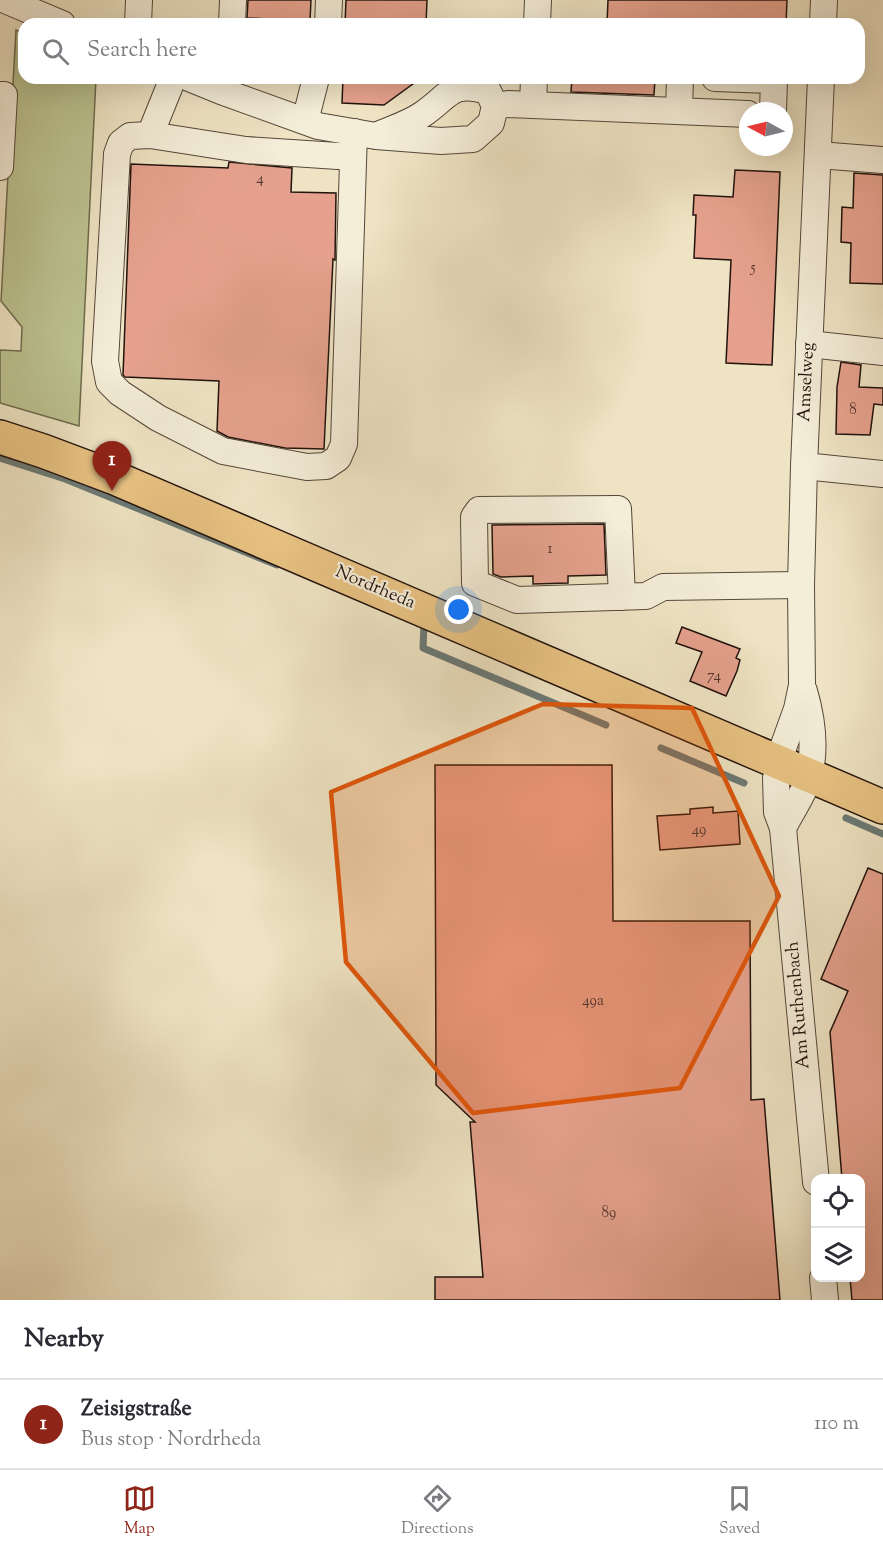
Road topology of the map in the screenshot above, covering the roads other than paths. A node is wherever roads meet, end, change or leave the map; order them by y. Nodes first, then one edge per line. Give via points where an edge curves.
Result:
1 (5, 0) edge
2 (139, 0) edge
3 (233, 0) edge
4 (329, 0) edge
5 (538, 0) edge
6 (824, 0) edge
7 (48, 18) edge
8 (138, 18) edge
9 (232, 18) edge
10 (328, 18) edge
11 (537, 18) edge
12 (823, 18) edge
13 (171, 84) edge
14 (314, 84) edge
15 (534, 84) edge
16 (680, 84) edge
17 (774, 84) edge
18 (821, 84) edge
19 (229, 86) edge
20 (0, 95) edge
21 (773, 102) edge
22 (533, 105) junction
23 (495, 106) junction
24 (679, 111) junction
25 (739, 114) edge
26 (305, 121) junction
27 (150, 135) junction
28 (361, 142) junction
29 (818, 155) junction
30 (883, 160) edge
31 (0, 167) edge
32 (809, 344) junction
33 (883, 352) edge
34 (0, 437) edge
35 (804, 466) junction
36 (883, 474) edge
37 (801, 585) junction
38 (622, 597) junction
39 (794, 769) junction
40 (883, 807) edge
41 (815, 1174) edge
42 (823, 1282) edge
43 (825, 1300) edge

1 - 7 street
2 - 8 street
3 - 9 street
4 - 10 street
5 - 11 street
6 - 12 street
13 - 27 street
14 - 26 street
15 - 22 street
16 - 24 street
17 - 21 street
18 - 29 street, Amselweg
19 - 26 street
20 - 31 street via 4,95
22 - 23 street
22 - 24 street
23 - 28 street via 491,123 473,139
23 - 28 street via 488,91 471,86 451,91 423,115
24 - 25 street
26 - 28 street
27 - 28 street via 246,150
27 - 28 street via 130,136 121,143 117,154 105,360 109,382 158,417 223,451 307,467 326,466 338,458 344,444
29 - 30 street
29 - 32 street, Amselweg
32 - 33 street
32 - 35 street, Amselweg
34 - 39 main road, Nordrheda via 126,482
35 - 36 street
35 - 37 street, Amselweg
37 - 38 street via 663,587 646,596
37 - 39 street, Amselweg via 802,685
38 - 38 street via 618,509 479,510 474,517 475,583 517,600
39 - 40 main road, Nordrheda
39 - 41 street, Am Ruthenbach via 776,778 777,812 783,828
42 - 43 street

